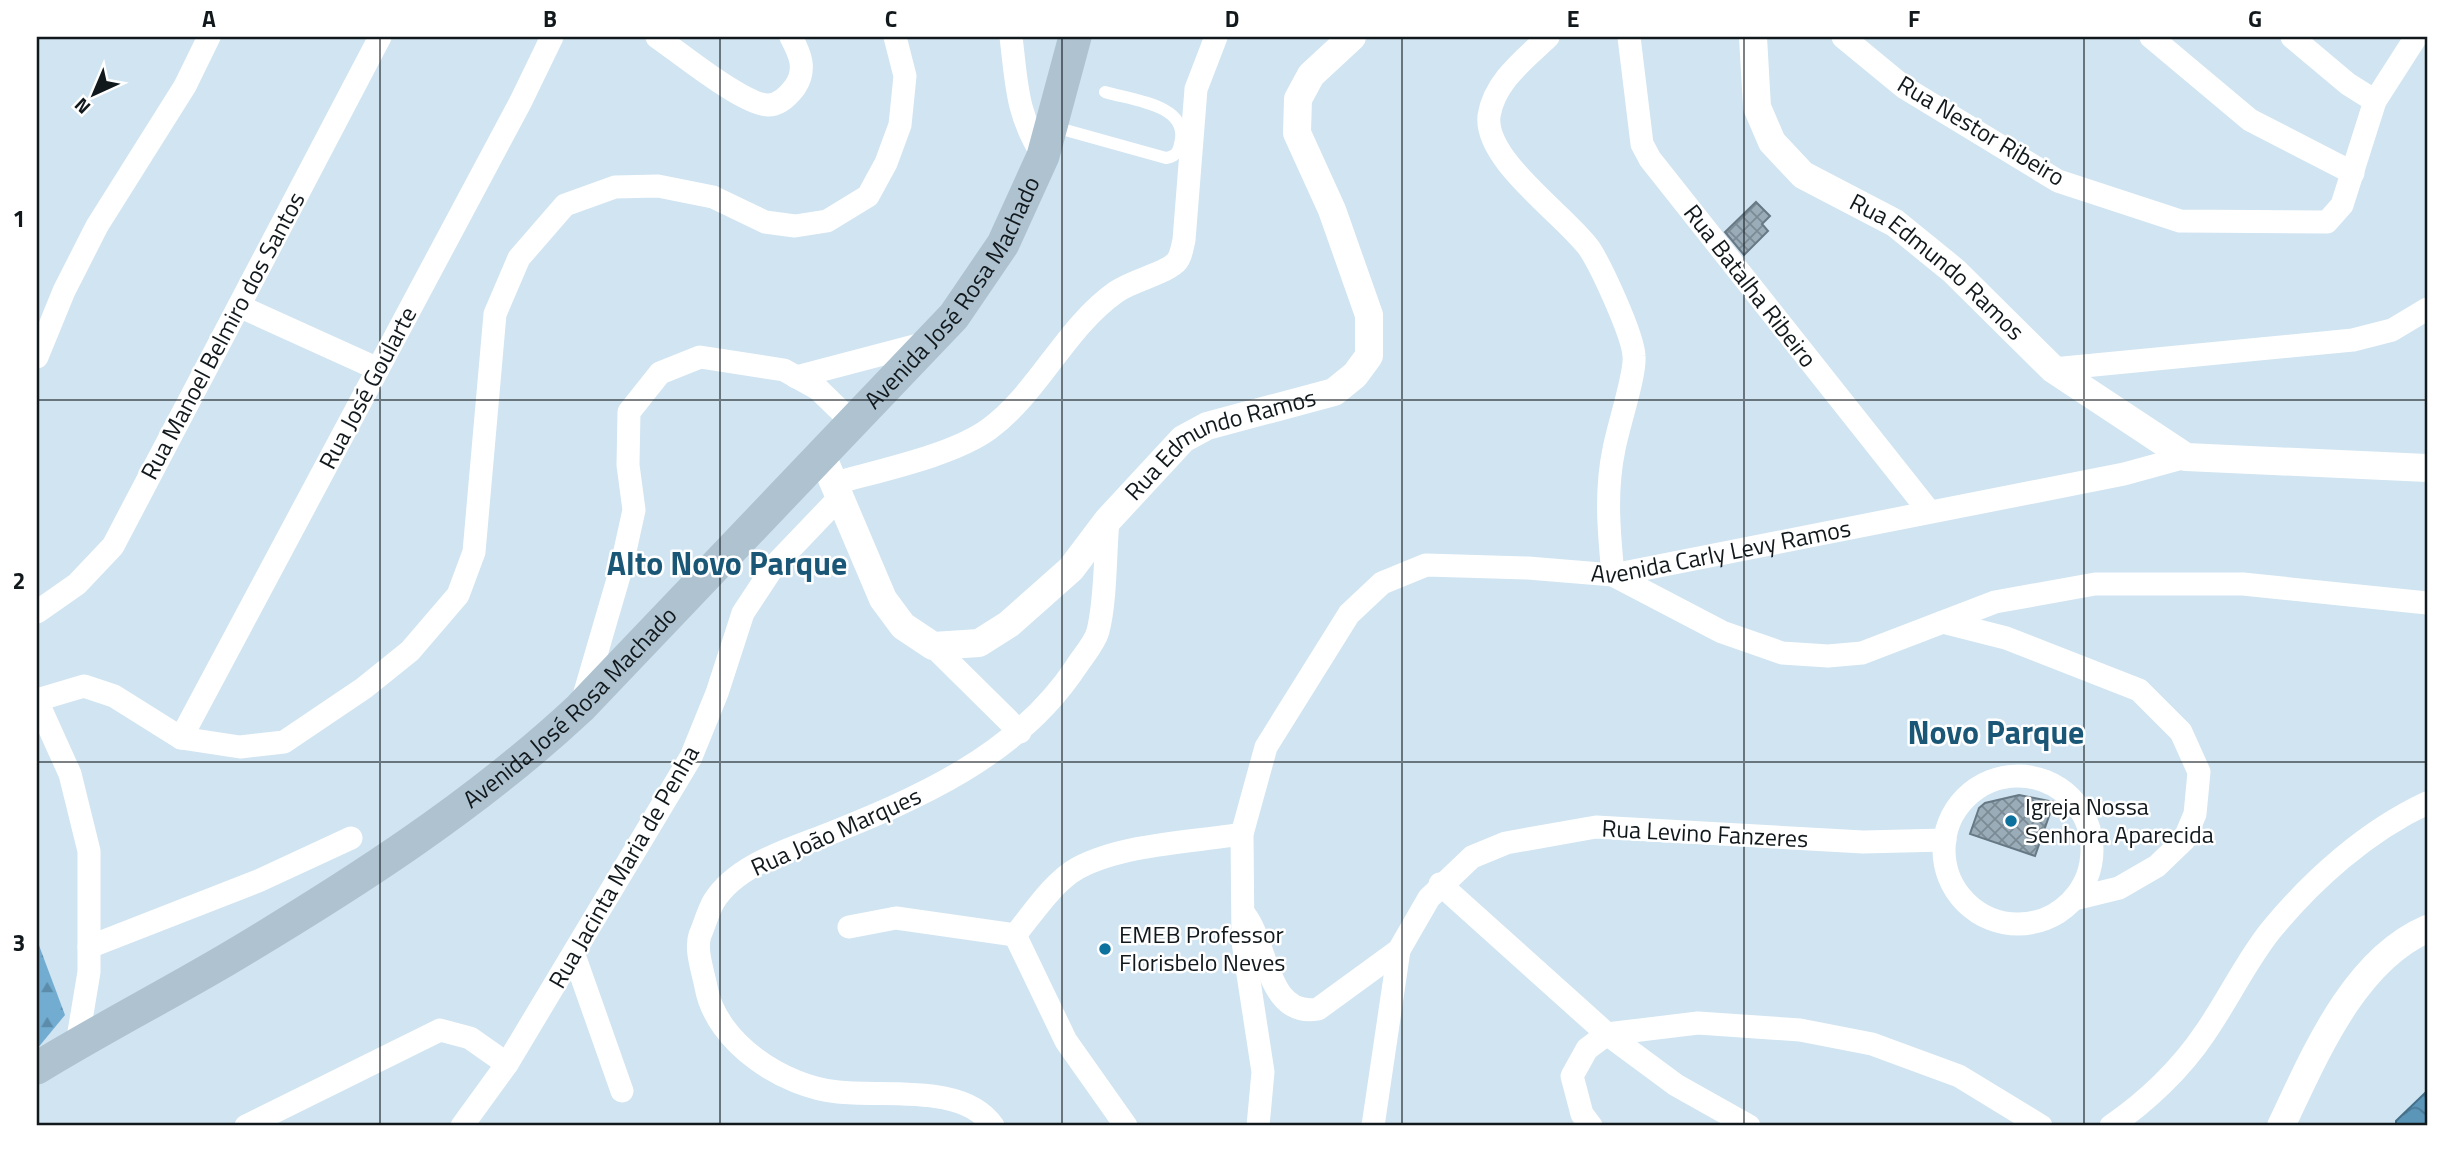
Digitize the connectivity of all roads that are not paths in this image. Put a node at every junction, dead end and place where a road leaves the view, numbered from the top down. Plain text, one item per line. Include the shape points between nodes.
1 (209, 37) edge
2 (380, 37) edge
3 (552, 37) edge
4 (657, 37) edge
5 (791, 37) edge
6 (895, 37) edge
7 (1012, 37) edge
8 (1075, 37) edge
9 (1216, 37) edge
10 (1352, 37) edge
11 (1548, 37) edge
12 (1629, 37) edge
13 (1753, 37) edge
14 (1843, 37) edge
15 (2151, 37) edge
16 (2292, 37) edge
17 (2416, 37) edge
18 (1105, 92) dead end
19 (2375, 101) junction
20 (1047, 141) junction
21 (2353, 173) junction
22 (239, 306) junction
23 (2427, 310) edge
24 (932, 341) junction
25 (37, 357) edge
26 (378, 369) junction
27 (2053, 369) junction
28 (796, 377) junction
29 (853, 423) junction
30 (2186, 457) junction
31 (2427, 468) edge
32 (831, 478) junction
33 (1928, 510) junction
34 (1108, 520) junction
35 (1613, 575) junction
36 (2427, 603) edge
37 (37, 612) edge
38 (1944, 622) junction
39 (933, 646) junction
40 (37, 700) edge
41 (580, 708) junction
42 (1020, 732) junction
43 (181, 738) junction
44 (2427, 803) edge
45 (1242, 834) junction
46 (351, 838) dead end
47 (1945, 840) junction
48 (1440, 884) junction
49 (2074, 899) junction
50 (1243, 912) junction
51 (849, 927) dead end
52 (2427, 929) edge
53 (1015, 935) junction
54 (89, 947) junction
55 (1399, 950) junction
56 (573, 955) junction
57 (1607, 1034) junction
58 (77, 1044) junction
59 (507, 1065) junction
60 (37, 1068) edge
61 (622, 1091) dead end
62 (246, 1126) edge
63 (462, 1126) edge
64 (993, 1126) edge
65 (1126, 1126) edge
66 (1258, 1126) edge
67 (1373, 1126) edge
68 (1591, 1126) edge
69 (1749, 1126) edge
70 (2041, 1126) edge
71 (2111, 1126) edge
72 (2281, 1126) edge

1 - 25 street via 185,86 97,226
2 - 22 street, Rua Manoel Belmiro dos Santos
3 - 26 street, Rua José Goularte
4 - 5 street via 750,102 770,105 788,97 800,79 802,59
6 - 43 street via 905,76 900,125 886,163 868,196 827,221 795,226 765,222 713,197 658,186 615,187 565,205 519,258 495,314 474,552 458,595 410,651 284,742 240,747
7 - 20 street via 1018,103 1026,128
8 - 20 main road, Avenida José Rosa Machado
9 - 32 street via 1196,89 1184,240 1174,264 1139,278 1089,314 1014,406 988,430 927,458
10 - 34 street, Rua Edmundo Ramos via 1311,75 1298,99 1297,133 1332,210 1369,315 1369,356 1334,392 1207,426 1184,439
11 - 35 street via 1509,75 1489,118 1496,149 1590,249 1635,356 1613,450 1606,506
12 - 33 street, Rua Batalha Ribeiro via 1642,144 1650,159
13 - 27 street, Rua Edmundo Ramos via 1757,107 1772,142 1803,175 1895,223 1954,271
14 - 21 street, Rua Nestor Ribeiro via 1905,88 2058,181 2180,221 2326,222 2342,205
15 - 21 street via 2250,120
16 - 19 street
17 - 19 street, Rua Nestor Ribeiro
18 - 20 lane via 1167,110 1182,128 1179,151 1166,158
19 - 21 street, Rua Nestor Ribeiro
20 - 24 main road, Avenida José Rosa Machado via 1003,244
22 - 26 street
22 - 37 street, Rua Manoel Belmiro dos Santos via 113,546 77,584
23 - 27 street via 2392,330 2353,340
24 - 28 street
24 - 29 main road, Avenida José Rosa Machado
26 - 43 street, Rua José Goularte
27 - 30 street, Rua Edmundo Ramos
28 - 29 street via 818,389
28 - 41 street via 757,364 700,357 660,373 629,412 628,465 634,510
29 - 32 main road, Avenida José Rosa Machado
30 - 31 street, Avenida Carly Levy Ramos
30 - 33 street, Avenida Carly Levy Ramos via 2124,474
32 - 39 street via 883,599 903,626
32 - 41 main road, Avenida José Rosa Machado via 737,546
32 - 56 street, Rua Jacinta Maria de Penha via 743,613 691,757
33 - 35 street, Avenida Carly Levy Ramos
34 - 39 street, Rua Edmundo Ramos via 1071,569 1009,624 979,643
34 - 42 street, Rua João Marques via 1098,633 1065,683
35 - 38 street via 1721,632 1782,653 1861,653
35 - 45 street, Avenida Carly Levy Ramos via 1426,565 1382,583 1349,614 1266,747
36 - 38 street via 2243,584 2095,584 1994,602
38 - 49 street via 2006,638 2138,690 2186,742 2199,772 2194,814 2184,840 2157,866 2119,888
39 - 42 street
40 - 43 street via 84,686 114,696
40 - 54 street via 71,774 89,851
41 - 58 main road, Avenida José Rosa Machado via 551,736 395,855 225,961
42 - 64 street, Rua João Marques via 950,780 890,810 747,868 714,900 698,943 708,998 726,1032 755,1060 791,1078 836,1092 955,1100
44 - 71 street via 2358,845 2313,886 2270,931 2203,1036 2142,1105
45 - 50 street, Avenida Carly Levy Ramos
45 - 53 street via 1120,853 1078,868 1056,886
46 - 54 street via 258,881
47 - 48 street, Rua Levino Fanzeres via 1863,842 1596,827 1506,842 1472,857
47 - 49 street via 1945,864 1954,887 1970,906 1991,919 2015,925 2039,922
47 - 49 street via 1952,817 1966,797 1987,783 2010,776 2034,778 2057,787 2082,813 2093,848 2090,872
48 - 55 street, Rua Levino Fanzeres
48 - 57 street
50 - 55 street via 1255,927 1277,991 1304,1011 1318,1009
50 - 66 street, Avenida Carly Levy Ramos via 1243,942 1263,1072
51 - 53 street via 897,918
52 - 72 street via 2382,959 2341,1007
53 - 65 street via 1066,1041
54 - 58 street
55 - 67 street, Rua Levino Fanzeres
56 - 59 street, Rua Jacinta Maria de Penha
56 - 61 street
57 - 68 street via 1587,1049 1572,1076 1582,1114
57 - 69 street via 1676,1085
57 - 70 street via 1698,1023 1800,1030 1872,1044 1959,1076
58 - 60 main road, Avenida José Rosa Machado
59 - 62 street via 470,1038 440,1030
59 - 63 street, Rua Jacinta Maria de Penha

